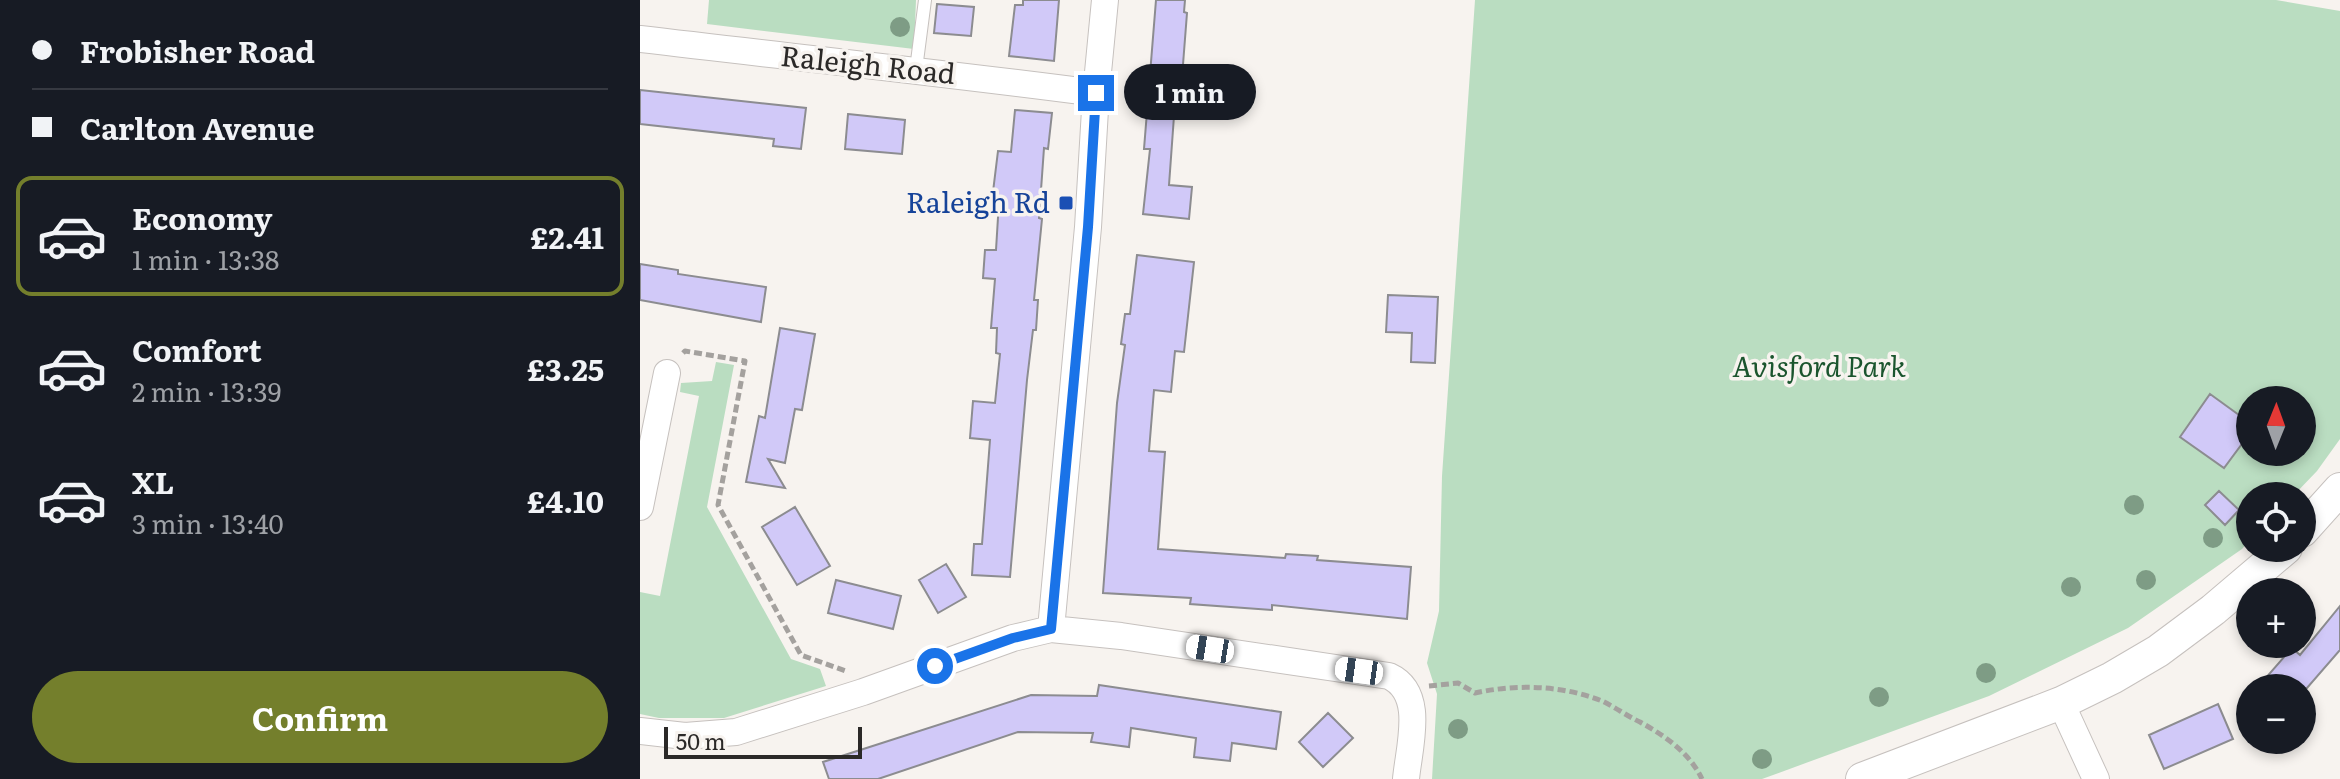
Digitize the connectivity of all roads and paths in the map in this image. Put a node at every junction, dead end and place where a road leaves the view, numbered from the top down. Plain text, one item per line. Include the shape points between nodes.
1 (925, 0) edge
2 (1105, 0) edge
3 (640, 39) edge
4 (916, 69) junction
5 (1096, 93) junction
6 (667, 373) joint
7 (2340, 489) edge
8 (640, 507) edge
9 (2316, 516) edge
10 (2270, 562) edge
11 (1051, 629) junction
12 (1405, 689) junction
13 (863, 692) junction
14 (2061, 703) junction
15 (640, 731) edge
16 (1406, 779) edge
17 (1702, 779) edge
18 (1862, 779) edge
19 (2096, 779) edge

1 - 4 lane
2 - 5 street
3 - 4 street, Raleigh Road
4 - 5 street, Raleigh Road
5 - 11 street
6 - 8 street
6 - 13 path via 685,351 745,361 718,505 801,655 856,674
7 - 9 street
10 - 14 street via 2158,651
11 - 12 street via 1389,676
11 - 13 street
12 - 16 street via 1412,707
12 - 17 path via 1458,683 1475,693 1534,687 1602,701 1660,733 1696,766
13 - 15 street via 736,732 685,736
14 - 18 street
14 - 19 street

